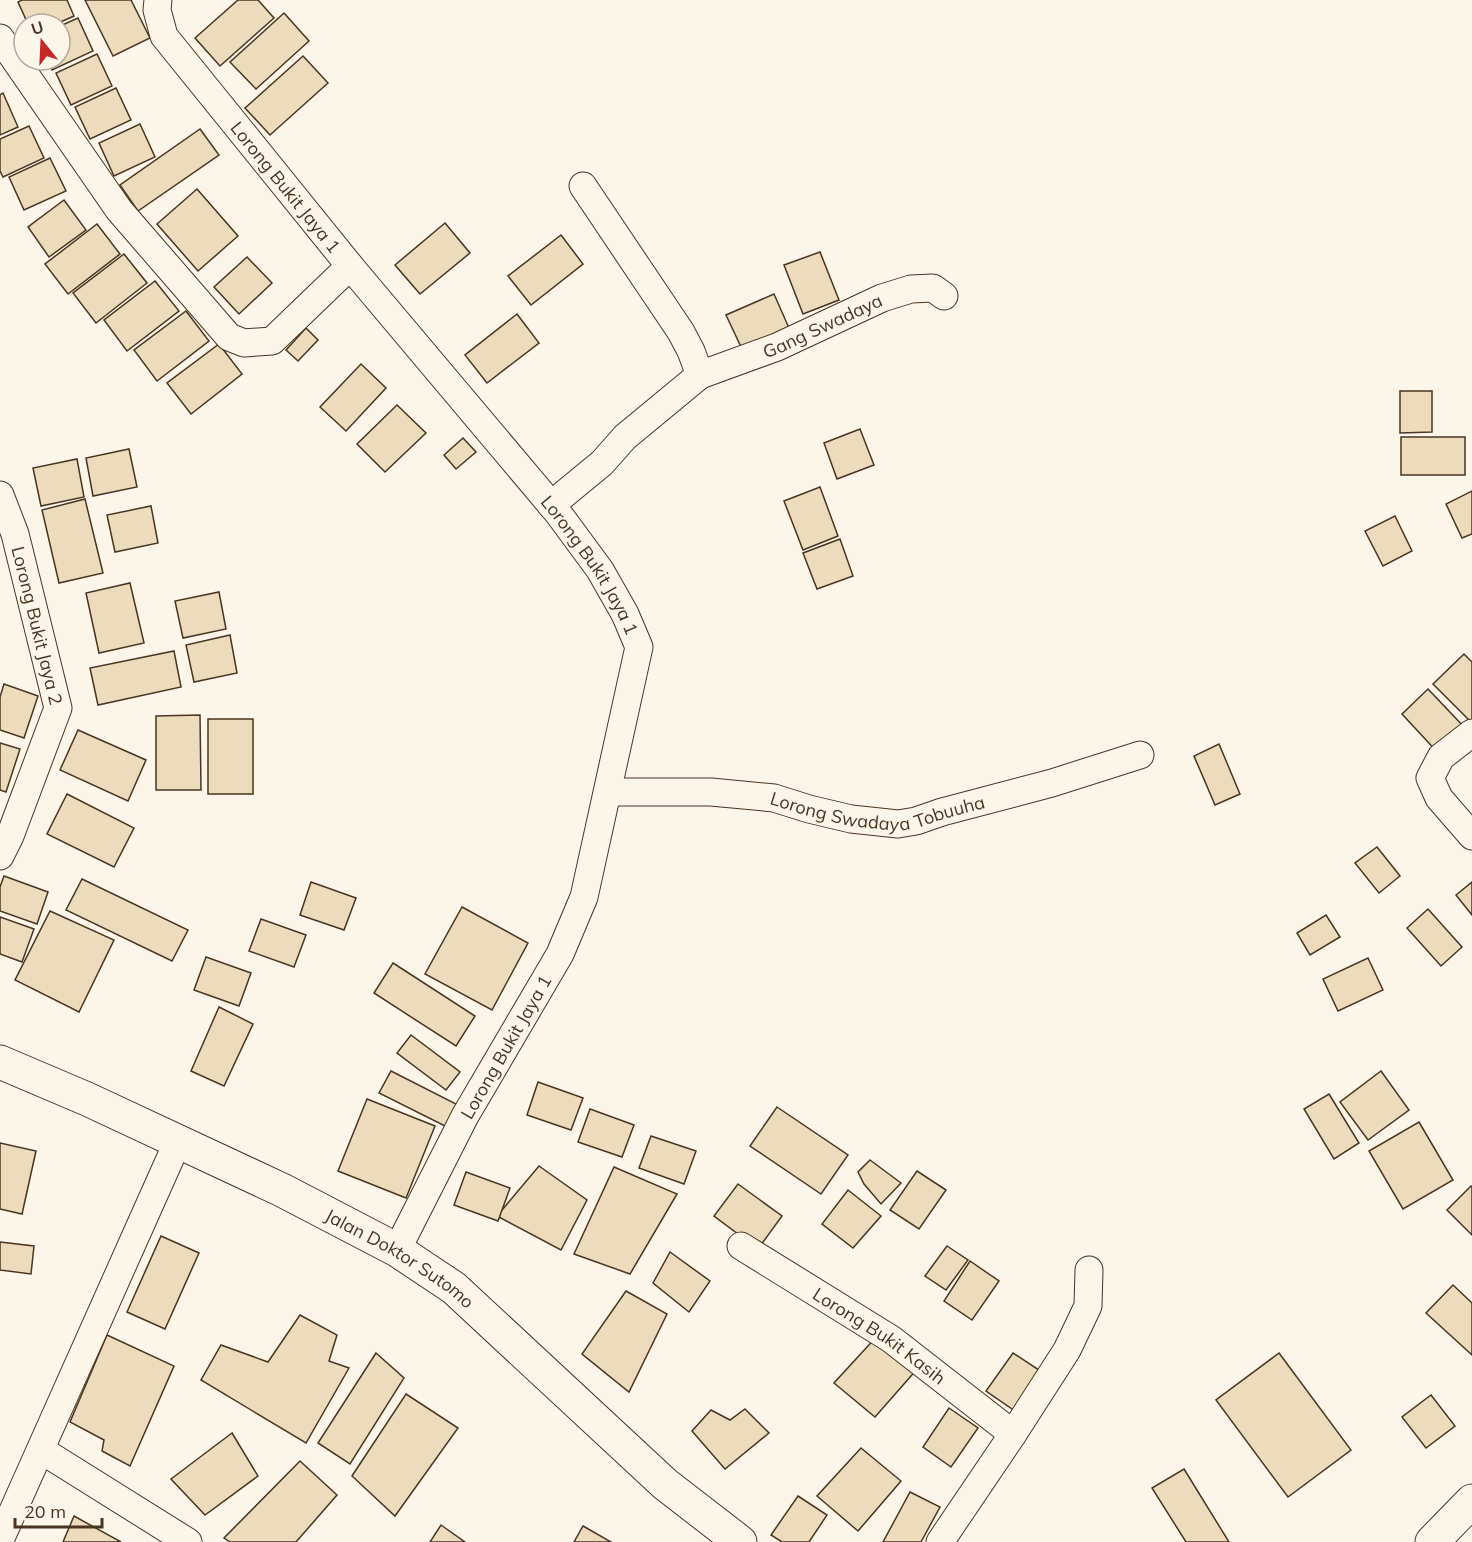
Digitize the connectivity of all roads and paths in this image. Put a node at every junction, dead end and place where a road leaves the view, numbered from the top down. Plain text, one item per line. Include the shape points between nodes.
1 (158, 0) edge
2 (0, 38) edge
3 (583, 186) dead end
4 (350, 266) junction
5 (944, 296) dead end
6 (700, 375) junction
7 (0, 495) edge
8 (551, 505) junction
9 (1472, 733) edge
10 (1140, 755) dead end
11 (608, 792) junction
12 (8, 814) edge
13 (1472, 836) edge
14 (0, 856) edge
15 (0, 1062) edge
16 (178, 1141) junction
17 (741, 1246) dead end
18 (397, 1250) junction
19 (1089, 1270) dead end
20 (1012, 1434) junction
21 (41, 1450) junction
22 (1472, 1501) edge
23 (0, 1540) edge
24 (188, 1542) edge
25 (740, 1542) edge
26 (940, 1542) edge
27 (1432, 1542) edge

1 - 4 street, Lorong Bukit Jaya 1 via 165,36
2 - 4 street via 119,210 229,337 244,343 272,341
3 - 6 street via 681,332
4 - 8 street, Lorong Bukit Jaya 1
5 - 6 street, Gang Swadaya via 933,288 892,295 777,347
6 - 8 street, Gang Swadaya
7 - 12 street, Lorong Bukit Jaya 2 via 15,534 58,708
8 - 11 street, Lorong Bukit Jaya 1 via 600,570 639,647
9 - 13 street via 1441,757 1430,778 1439,798
10 - 11 street, Lorong Swadaya Tobuuha via 898,824 851,819 764,797 711,792
11 - 18 street, Lorong Bukit Jaya 1 via 584,897 560,954 465,1116
12 - 14 street, Lorong Bukit Jaya 2 via 10,836
15 - 16 main road, Jalan Doktor Sutomo
16 - 18 main road, Jalan Doktor Sutomo
16 - 21 street
17 - 20 street, Lorong Bukit Kasih via 891,1339
18 - 25 main road, Jalan Doktor Sutomo via 454,1288 665,1484
19 - 20 street via 1088,1306 1067,1350
20 - 26 street
21 - 23 street
21 - 24 street
22 - 27 main road

